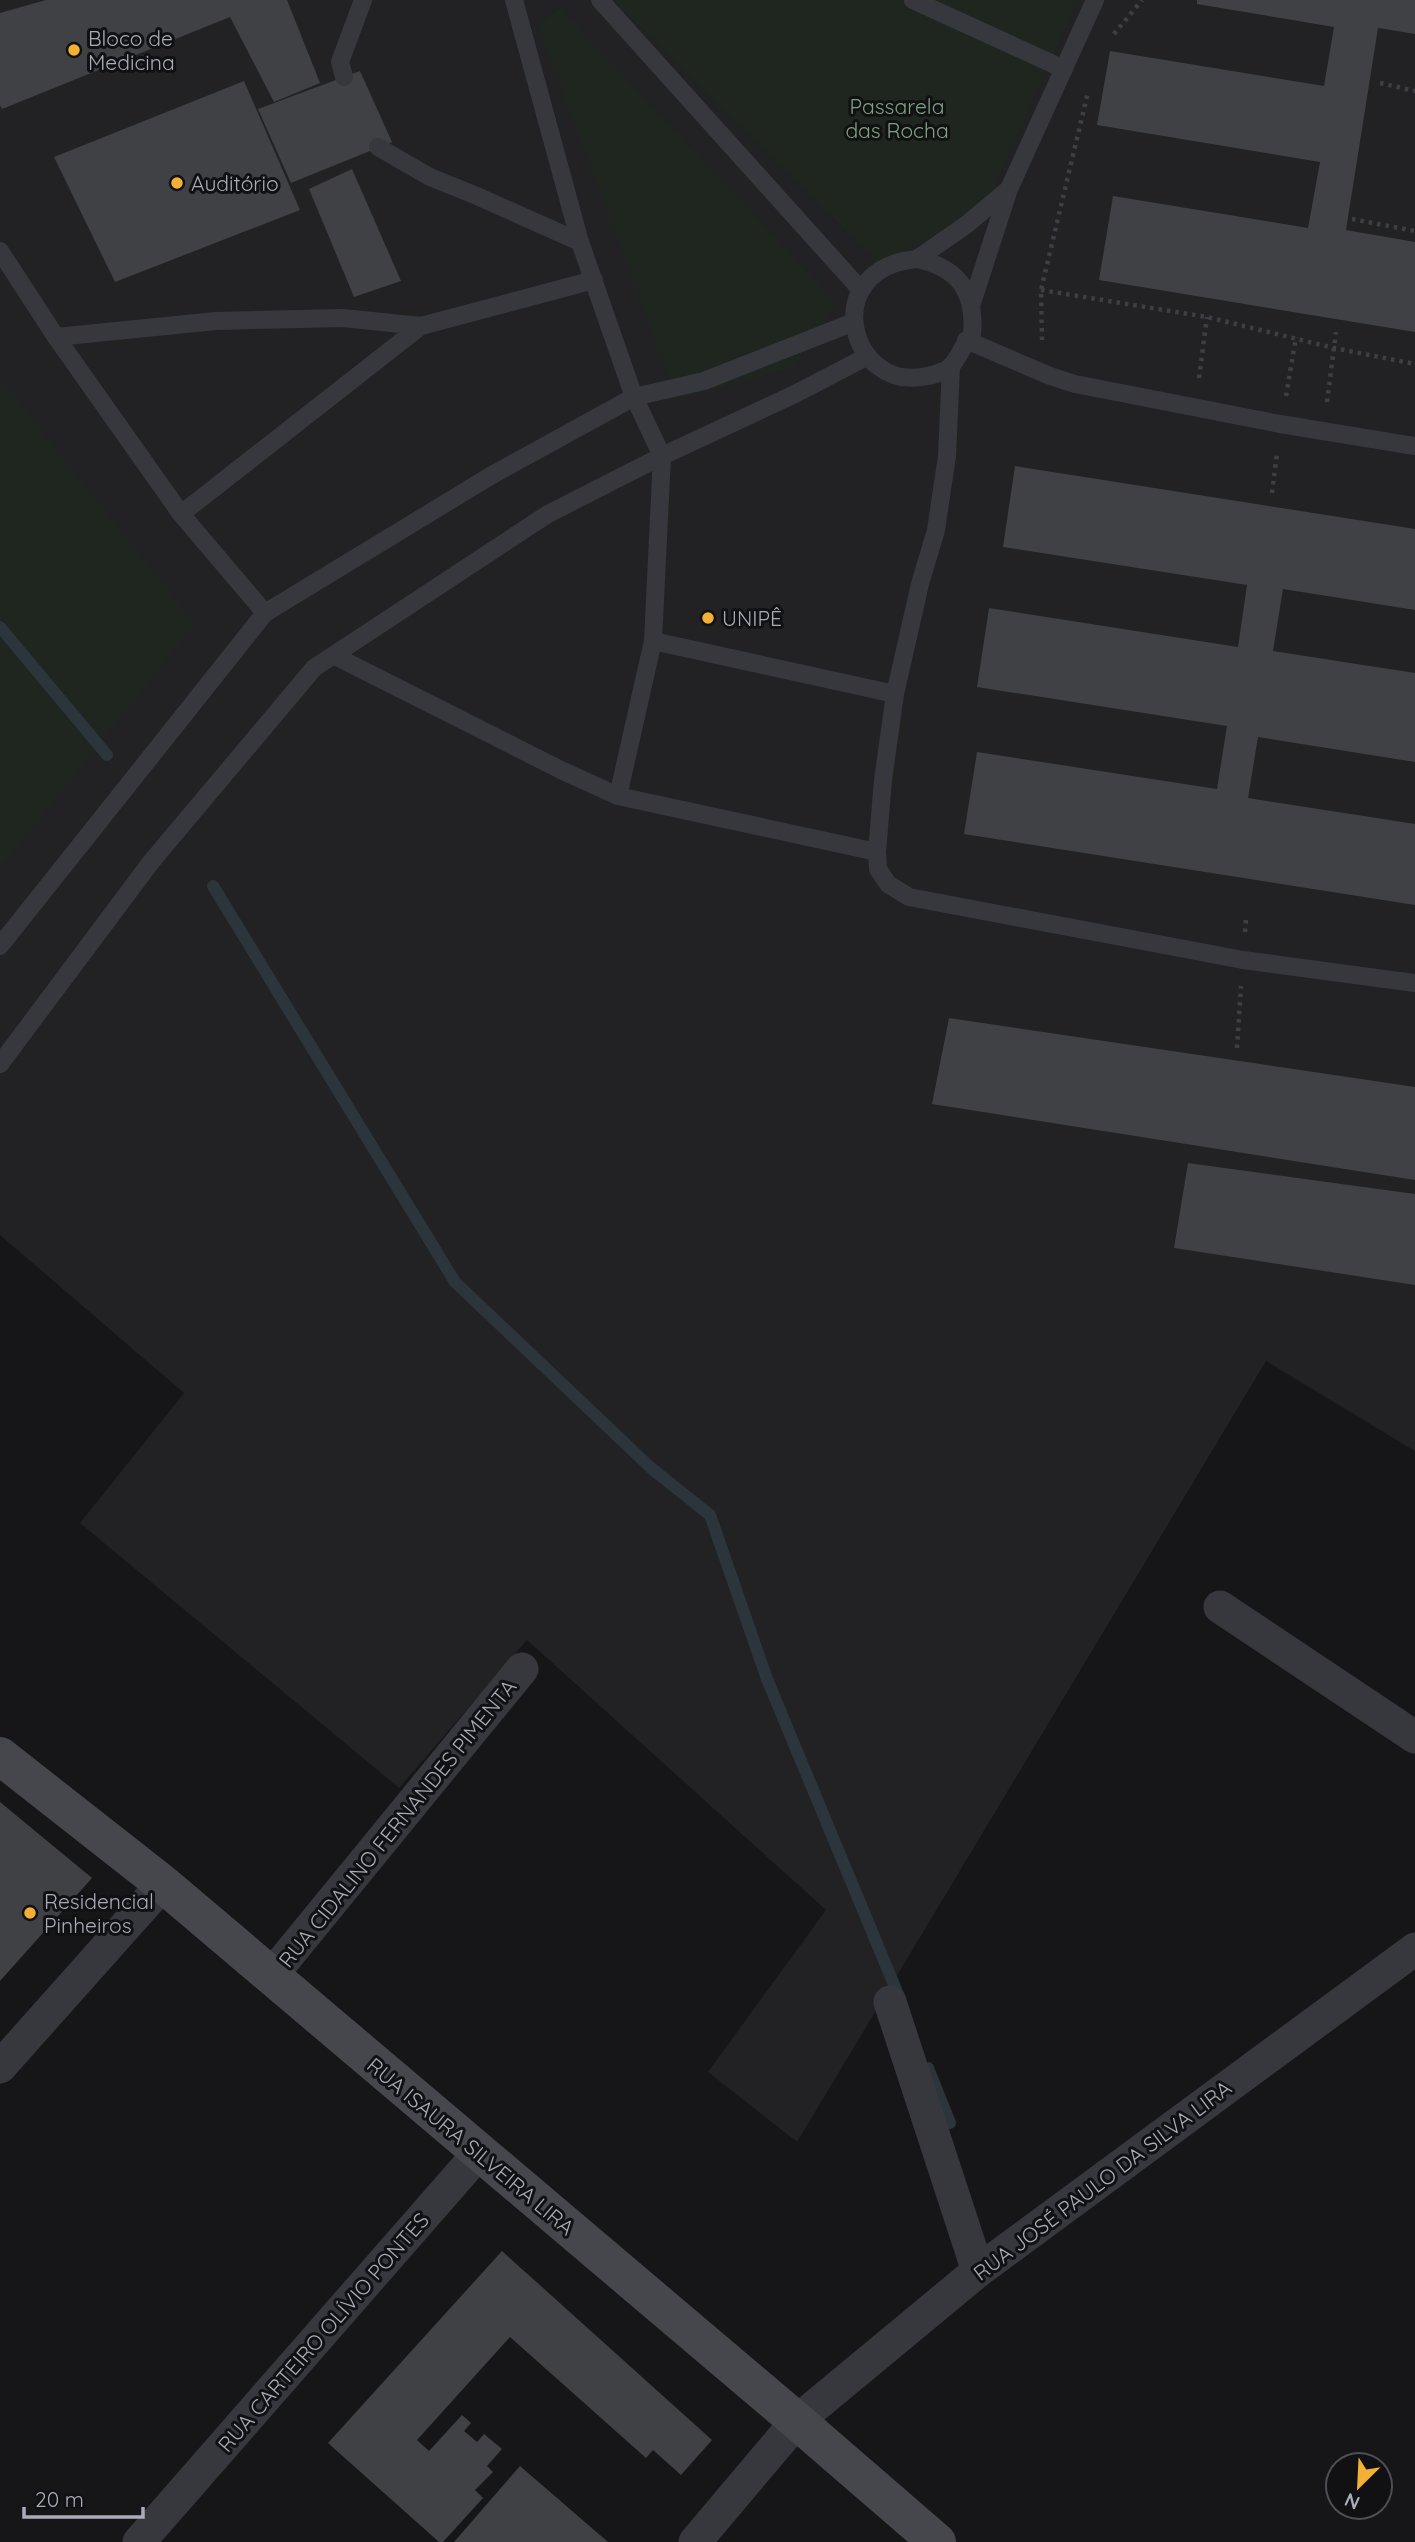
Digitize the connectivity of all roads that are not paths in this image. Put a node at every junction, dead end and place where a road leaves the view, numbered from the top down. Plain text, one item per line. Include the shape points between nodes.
1 (363, 0) edge
2 (514, 0) edge
3 (600, 0) edge
4 (913, 0) edge
5 (1094, 0) edge
6 (1064, 69) junction
7 (344, 77) dead end
8 (378, 147) dead end
9 (1009, 189) junction
10 (580, 242) junction
11 (0, 251) edge
12 (917, 259) junction
13 (594, 280) junction
14 (861, 290) junction
15 (972, 303) junction
16 (854, 322) junction
17 (421, 326) junction
18 (56, 337) junction
19 (966, 340) junction
20 (867, 356) junction
21 (951, 366) junction
22 (634, 397) junction
23 (1415, 446) edge
24 (662, 456) junction
25 (181, 514) junction
26 (265, 613) junction
27 (653, 641) junction
28 (335, 656) junction
29 (895, 694) junction
30 (618, 796) junction
31 (877, 852) junction
32 (0, 946) edge
33 (1415, 983) edge
34 (0, 1064) edge
35 (1220, 1607) dead end
36 (522, 1670) dead end
37 (1415, 1737) edge
38 (0, 1756) edge
39 (163, 1884) junction
40 (1415, 1949) edge
41 (271, 1976) junction
42 (890, 2002) dead end
43 (0, 2067) edge
44 (479, 2153) junction
45 (978, 2271) junction
46 (797, 2421) junction
47 (139, 2542) edge
48 (695, 2542) edge
49 (937, 2542) edge

1 - 7 lane via 340,62
2 - 10 lane
3 - 14 lane
4 - 6 lane
5 - 6 lane
6 - 9 lane
8 - 10 lane via 430,177
9 - 12 lane
9 - 15 lane
10 - 13 lane
11 - 18 lane
12 - 14 lane via 891,263
12 - 15 lane via 951,273
13 - 17 lane
13 - 22 lane
14 - 16 lane
15 - 19 lane via 972,335
16 - 20 lane via 857,340
16 - 22 lane via 704,381
17 - 18 lane via 343,318 216,321
17 - 25 lane
18 - 25 lane
19 - 21 lane
19 - 23 lane via 1076,384
20 - 21 lane via 881,369 907,378 935,375
20 - 24 lane
21 - 29 lane via 947,456 936,530
22 - 24 lane
22 - 26 lane via 492,475
24 - 27 lane
24 - 28 lane via 548,514
25 - 26 lane
26 - 32 lane
27 - 29 lane
27 - 30 lane
28 - 30 lane
28 - 34 lane via 314,668 150,862
29 - 31 lane
30 - 31 lane
31 - 33 lane via 878,869 888,884 909,898 1242,960
35 - 37 street
36 - 41 street, RUA CIDALINO FERNANDES PIMENTA
38 - 39 main road, RUA ISAURA SILVEIRA LIRA
39 - 41 main road, RUA ISAURA SILVEIRA LIRA
39 - 43 street
40 - 45 street, RUA JOSÉ PAULO DA SILVA LIRA
41 - 44 main road, RUA ISAURA SILVEIRA LIRA
42 - 45 street
44 - 46 main road, RUA ISAURA SILVEIRA LIRA
44 - 47 street, RUA CARTEIRO OLÍVIO PONTES
45 - 46 street, RUA JOSÉ PAULO DA SILVA LIRA
46 - 48 street, RUA JOSÉ PAULO DA SILVA LIRA
46 - 49 main road, RUA ISAURA SILVEIRA LIRA

